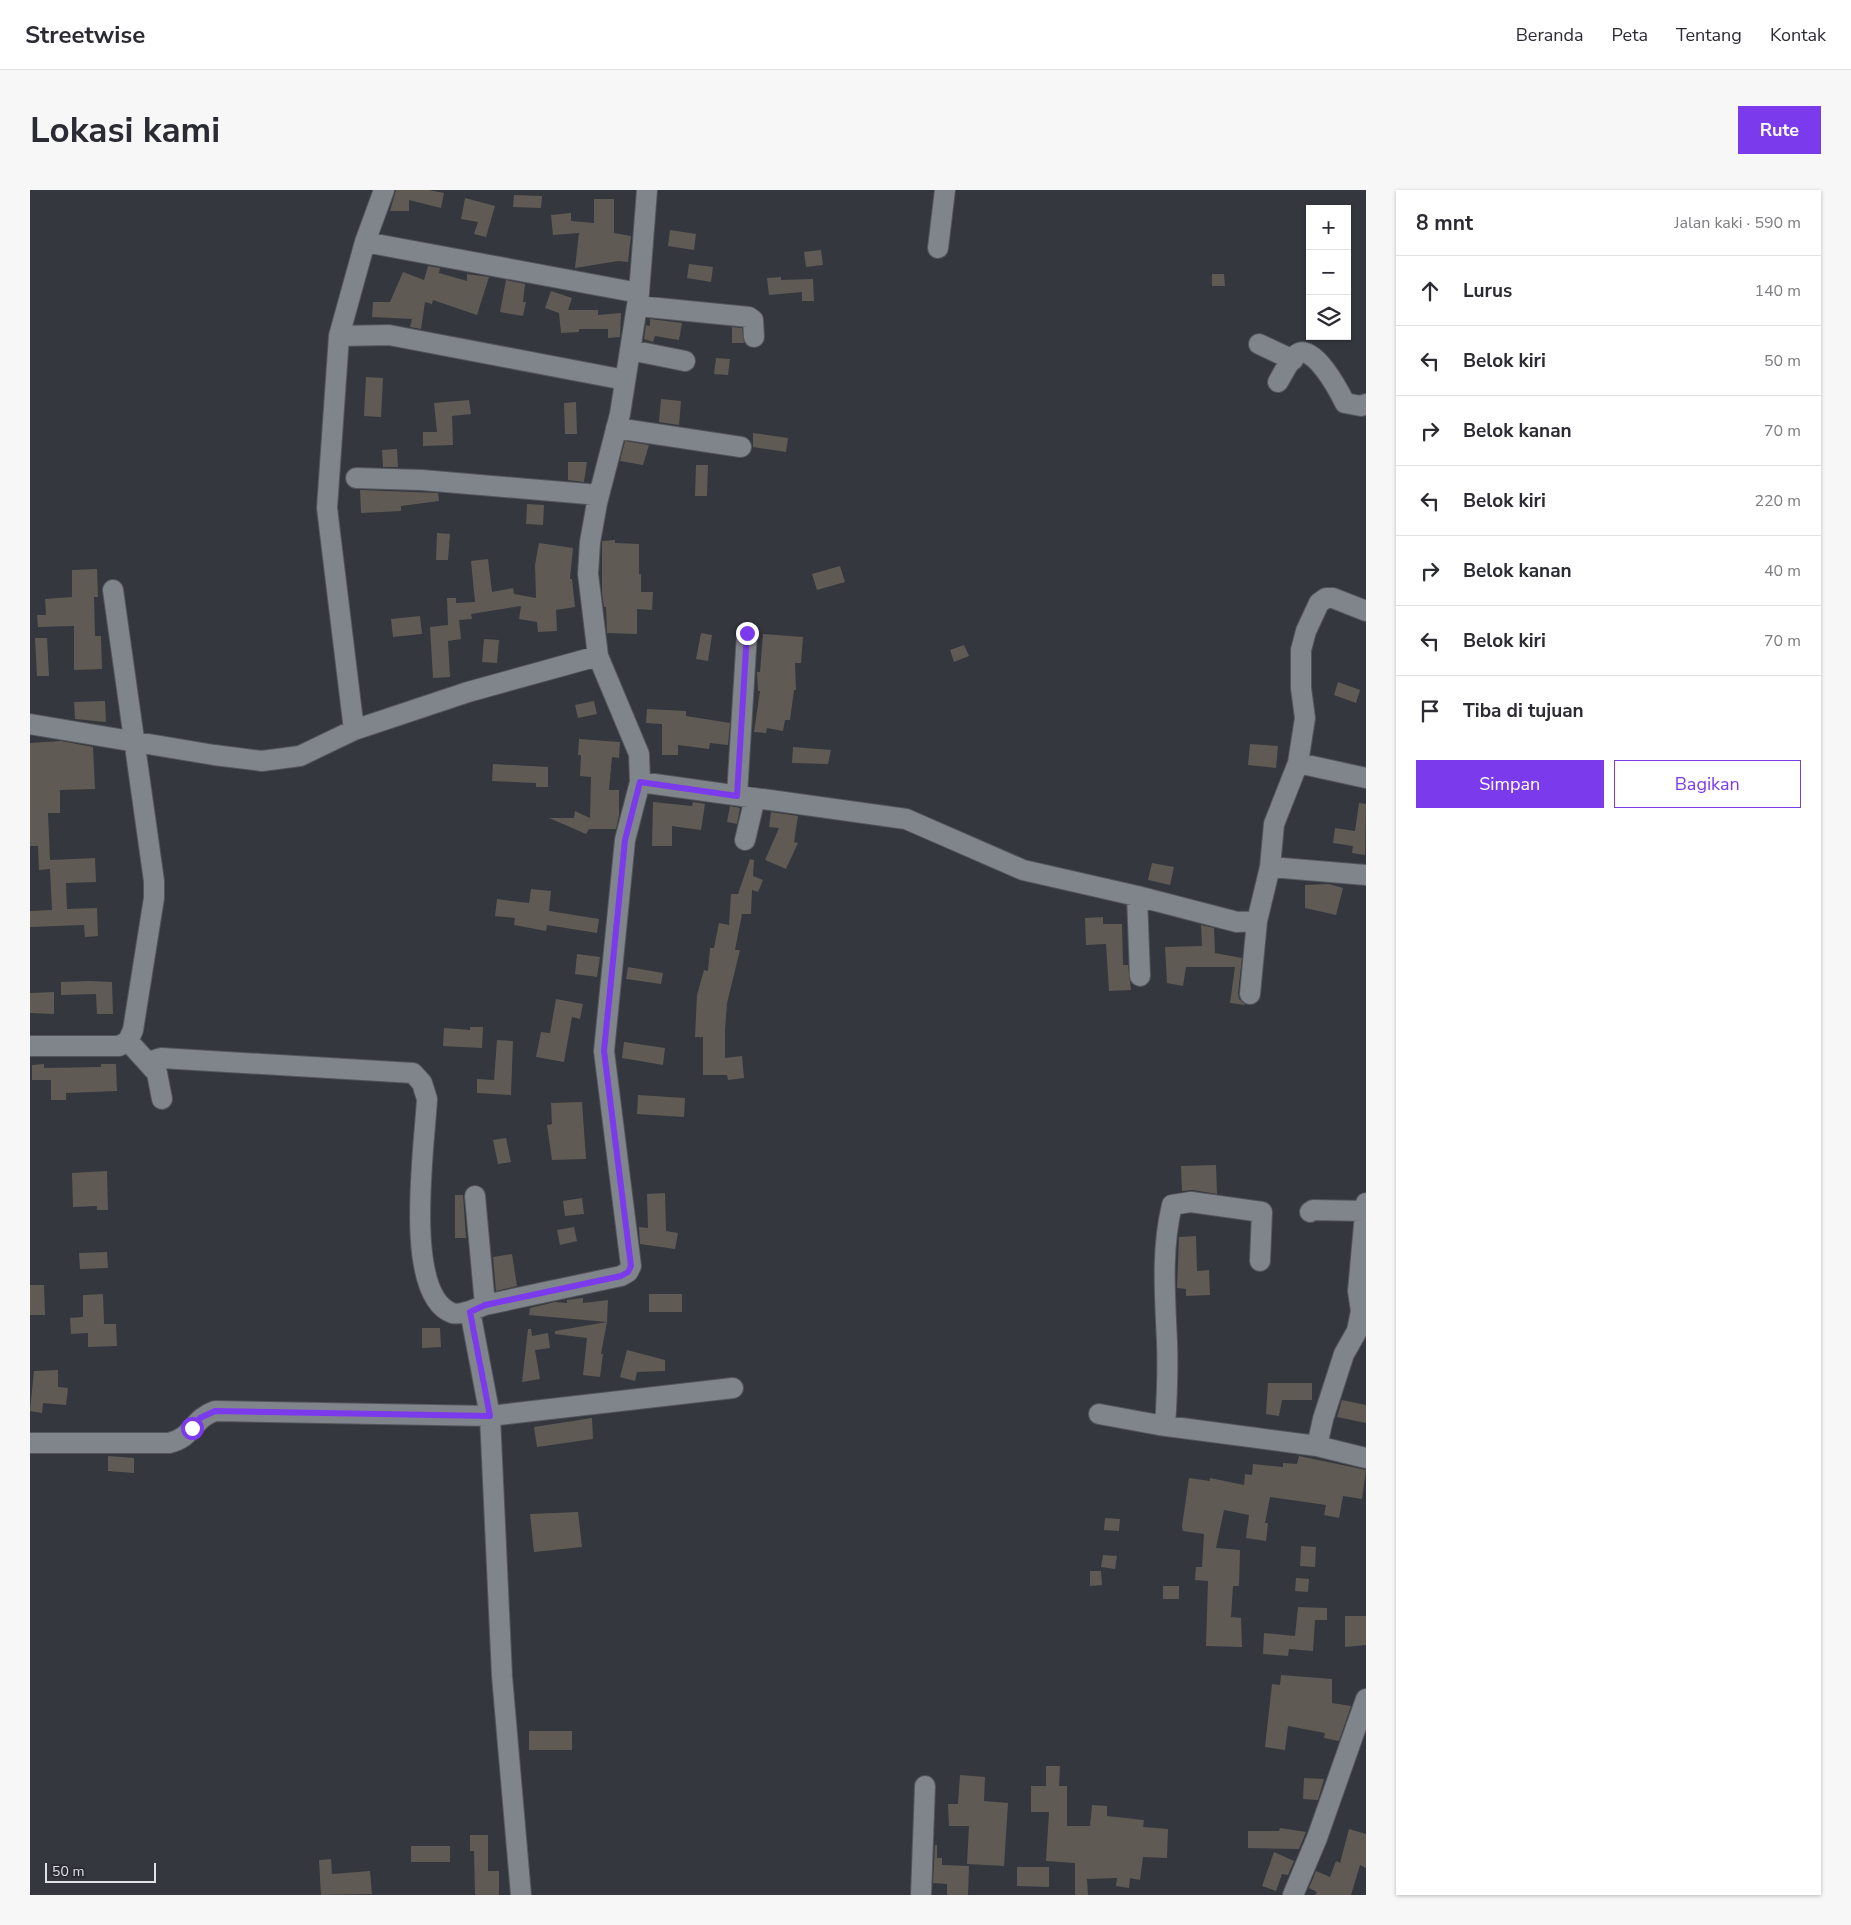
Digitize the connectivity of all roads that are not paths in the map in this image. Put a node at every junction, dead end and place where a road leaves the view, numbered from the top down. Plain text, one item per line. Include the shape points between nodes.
1 (384, 190) edge
2 (647, 190) edge
3 (944, 190) edge
4 (365, 242) junction
5 (938, 248) dead end
6 (638, 300) junction
7 (338, 336) junction
8 (754, 337) dead end
9 (1259, 344) dead end
10 (630, 350) junction
11 (1292, 360) junction
12 (685, 361) dead end
13 (625, 380) junction
14 (1278, 382) dead end
15 (1366, 404) edge
16 (616, 428) junction
17 (741, 447) dead end
18 (356, 478) dead end
19 (599, 495) junction
20 (113, 590) dead end
21 (1366, 611) edge
22 (747, 633) dead end
23 (598, 656) junction
24 (30, 724) edge
25 (354, 730) junction
26 (134, 740) junction
27 (1298, 763) junction
28 (1366, 778) edge
29 (640, 782) junction
30 (746, 797) junction
31 (746, 840) dead end
32 (1270, 867) junction
33 (1366, 876) edge
34 (1137, 896) junction
35 (1257, 921) junction
36 (1140, 976) dead end
37 (1250, 994) dead end
38 (128, 1041) junction
39 (30, 1046) edge
40 (148, 1062) junction
41 (162, 1099) dead end
42 (475, 1196) dead end
43 (1366, 1207) edge
44 (1310, 1212) dead end
45 (1260, 1261) dead end
46 (478, 1308) junction
47 (733, 1388) dead end
48 (1098, 1414) dead end
49 (490, 1416) junction
50 (1165, 1426) junction
51 (30, 1443) edge
52 (1317, 1446) junction
53 (1366, 1458) edge
54 (1366, 1699) edge
55 (925, 1786) dead end
56 (521, 1895) edge
57 (921, 1895) edge
58 (1294, 1895) edge

1 - 4 street
2 - 6 street
3 - 5 street
4 - 6 street
4 - 7 street
6 - 8 street via 749,317 753,320
6 - 10 street
7 - 13 street via 389,335
7 - 25 street via 327,508
9 - 11 street
10 - 12 street
10 - 13 street
11 - 14 street
11 - 15 street via 1302,352 1310,354 1336,382 1345,403
13 - 16 street
16 - 17 street
16 - 19 street
18 - 19 street via 432,480
19 - 23 street via 588,574
20 - 26 street
21 - 27 street via 1326,598 1319,603 1306,631 1301,650 1304,718
22 - 30 street
23 - 25 street via 468,692
23 - 29 street via 639,754
24 - 26 street
25 - 26 street via 300,756 262,761
26 - 38 street via 154,898 133,1030
27 - 28 street
27 - 32 street via 1274,824
29 - 30 street
29 - 46 street via 625,840 604,1051 631,1266 621,1276
30 - 31 street
30 - 34 street via 906,819 1023,870
32 - 33 street
32 - 35 street
34 - 35 street via 1237,922
34 - 36 street
35 - 37 street
38 - 39 street via 119,1046
38 - 40 street
40 - 41 street via 159,1077
40 - 46 street via 161,1058 413,1073 422,1083 427,1099 419,1228 424,1271 440,1307 454,1314
42 - 46 street
43 - 44 street
43 - 52 street via 1358,1291 1361,1311 1357,1331 1344,1354
45 - 50 street via 1262,1212 1191,1202 1172,1205 1163,1297 1168,1378
46 - 49 street
47 - 49 street
48 - 50 street
49 - 51 street via 215,1411 200,1418 182,1440 169,1443
49 - 56 street via 502,1676
50 - 52 street
52 - 53 street
54 - 58 street
55 - 57 street

